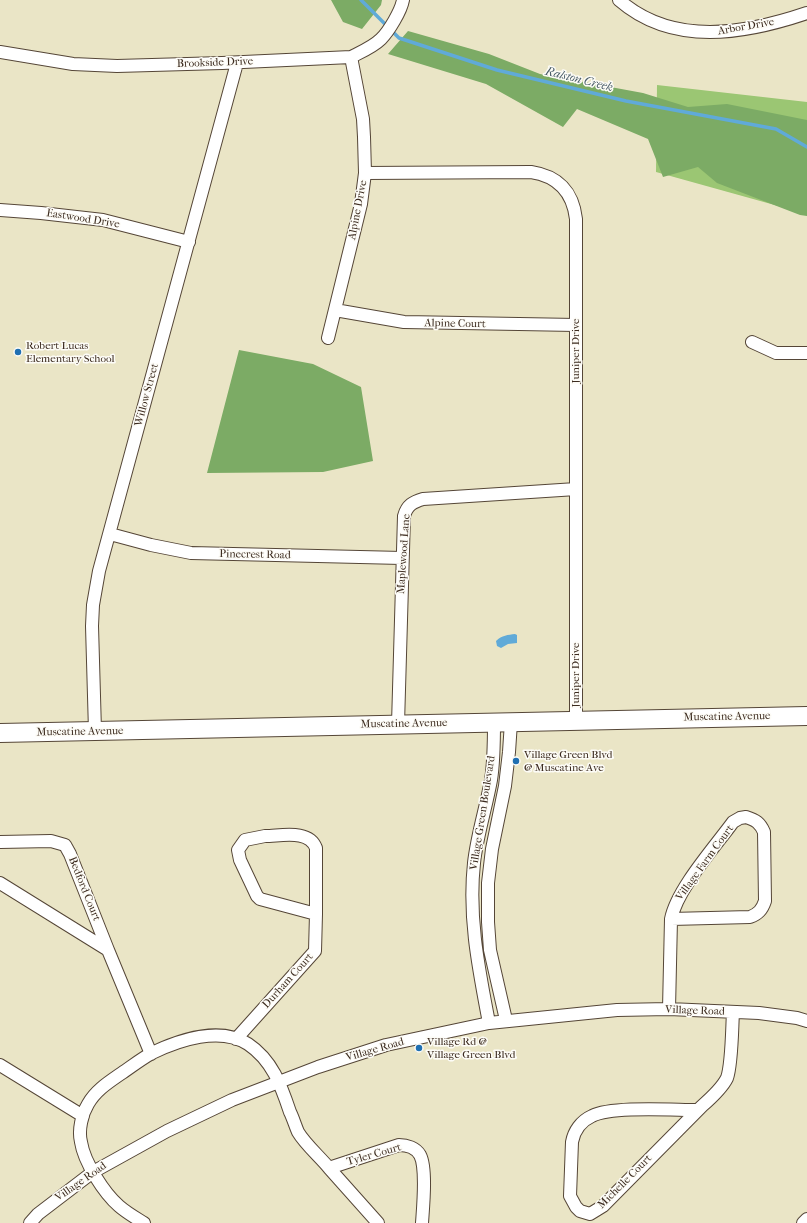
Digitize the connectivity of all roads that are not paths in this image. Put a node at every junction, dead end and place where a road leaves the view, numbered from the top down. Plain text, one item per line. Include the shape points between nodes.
1 (403, 0) edge
2 (619, 0) edge
3 (807, 14) edge
4 (0, 52) edge
5 (351, 57) junction
6 (236, 63) junction
7 (365, 173) junction
8 (0, 210) edge
9 (189, 242) junction
10 (336, 310) junction
11 (576, 325) junction
12 (328, 338) dead end
13 (752, 342) dead end
14 (807, 353) edge
15 (576, 489) junction
16 (110, 534) junction
17 (402, 558) junction
18 (807, 716) edge
19 (576, 721) junction
20 (502, 722) junction
21 (398, 724) junction
22 (96, 731) junction
23 (0, 733) edge
24 (0, 842) edge
25 (0, 883) edge
26 (316, 914) junction
27 (671, 919) junction
28 (108, 950) junction
29 (669, 1009) junction
30 (733, 1012) junction
31 (506, 1020) junction
32 (807, 1021) edge
33 (489, 1023) junction
34 (236, 1038) junction
35 (151, 1054) junction
36 (0, 1065) edge
37 (279, 1081) junction
38 (697, 1110) junction
39 (83, 1116) junction
40 (329, 1168) junction
41 (93, 1172) junction
42 (807, 1218) edge
43 (30, 1223) edge
44 (144, 1223) edge
45 (378, 1223) edge
46 (422, 1223) edge
47 (803, 1223) edge

1 - 5 street, Brookside Drive via 397,15 381,39
2 - 3 street, Arbor Drive via 654,22 692,32 731,31
4 - 6 street, Brookside Drive via 96,66
5 - 6 street, Brookside Drive
5 - 7 street, Alpine Drive via 363,119
6 - 9 street, Willow Street
7 - 10 street, Alpine Drive via 361,204
7 - 11 street, Juniper Drive via 531,172 548,176 558,182 570,196 575,212
8 - 9 street, Eastwood Drive via 103,220
9 - 16 street, Willow Street
10 - 11 street, Alpine Court via 404,322
10 - 12 street, Alpine Drive
11 - 15 street, Juniper Drive
13 - 14 street via 776,353
15 - 17 street, Maplewood Lane via 416,501 410,504 404,516
15 - 19 street, Juniper Drive
16 - 17 street, Pinecrest Road via 191,553
16 - 22 street, Willow Street via 99,571 92,626
17 - 21 street, Maplewood Lane
18 - 19 main road, Muscatine Avenue
19 - 20 main road, Muscatine Avenue
20 - 21 main road, Muscatine Avenue
20 - 31 street, Village Green Boulevard via 510,752 492,849 488,907 490,950
20 - 33 street, Village Green Boulevard via 478,837 472,897 476,958
21 - 22 main road, Muscatine Avenue
22 - 23 main road, Muscatine Avenue
24 - 28 street, Bedford Court via 51,841 64,845 70,854
25 - 28 street, Bedford Court
26 - 26 street, Durham Court via 316,848 312,841 305,836 265,836 251,838 242,843 238,854 260,899
26 - 34 street, Durham Court via 315,951
27 - 27 street, Village Farm Court via 750,917 757,914 765,901 764,832 757,821 746,817 734,822 679,898
27 - 29 street, Village Farm Court
28 - 35 street, Bedford Court
29 - 30 street, Village Road
29 - 31 street, Village Road via 617,1010
30 - 32 street, Village Road
30 - 38 street, Michelle Court via 727,1077 710,1099
31 - 33 street, Village Road
33 - 37 street, Village Road via 386,1045
34 - 35 street via 201,1037
34 - 37 street, Tyler Court via 259,1052
35 - 39 street via 104,1086 88,1104
36 - 39 street
37 - 40 street, Tyler Court via 297,1130
37 - 41 street, Village Road via 167,1130
38 - 38 street, Michelle Court via 614,1111 590,1116 573,1135 570,1196 576,1207 590,1214 603,1206
39 - 41 street via 80,1142
40 - 45 street, Tyler Court
40 - 46 street, Tyler Court via 399,1145 410,1146 418,1152 423,1162
41 - 43 street, Village Road
41 - 44 street via 109,1196
42 - 47 street

